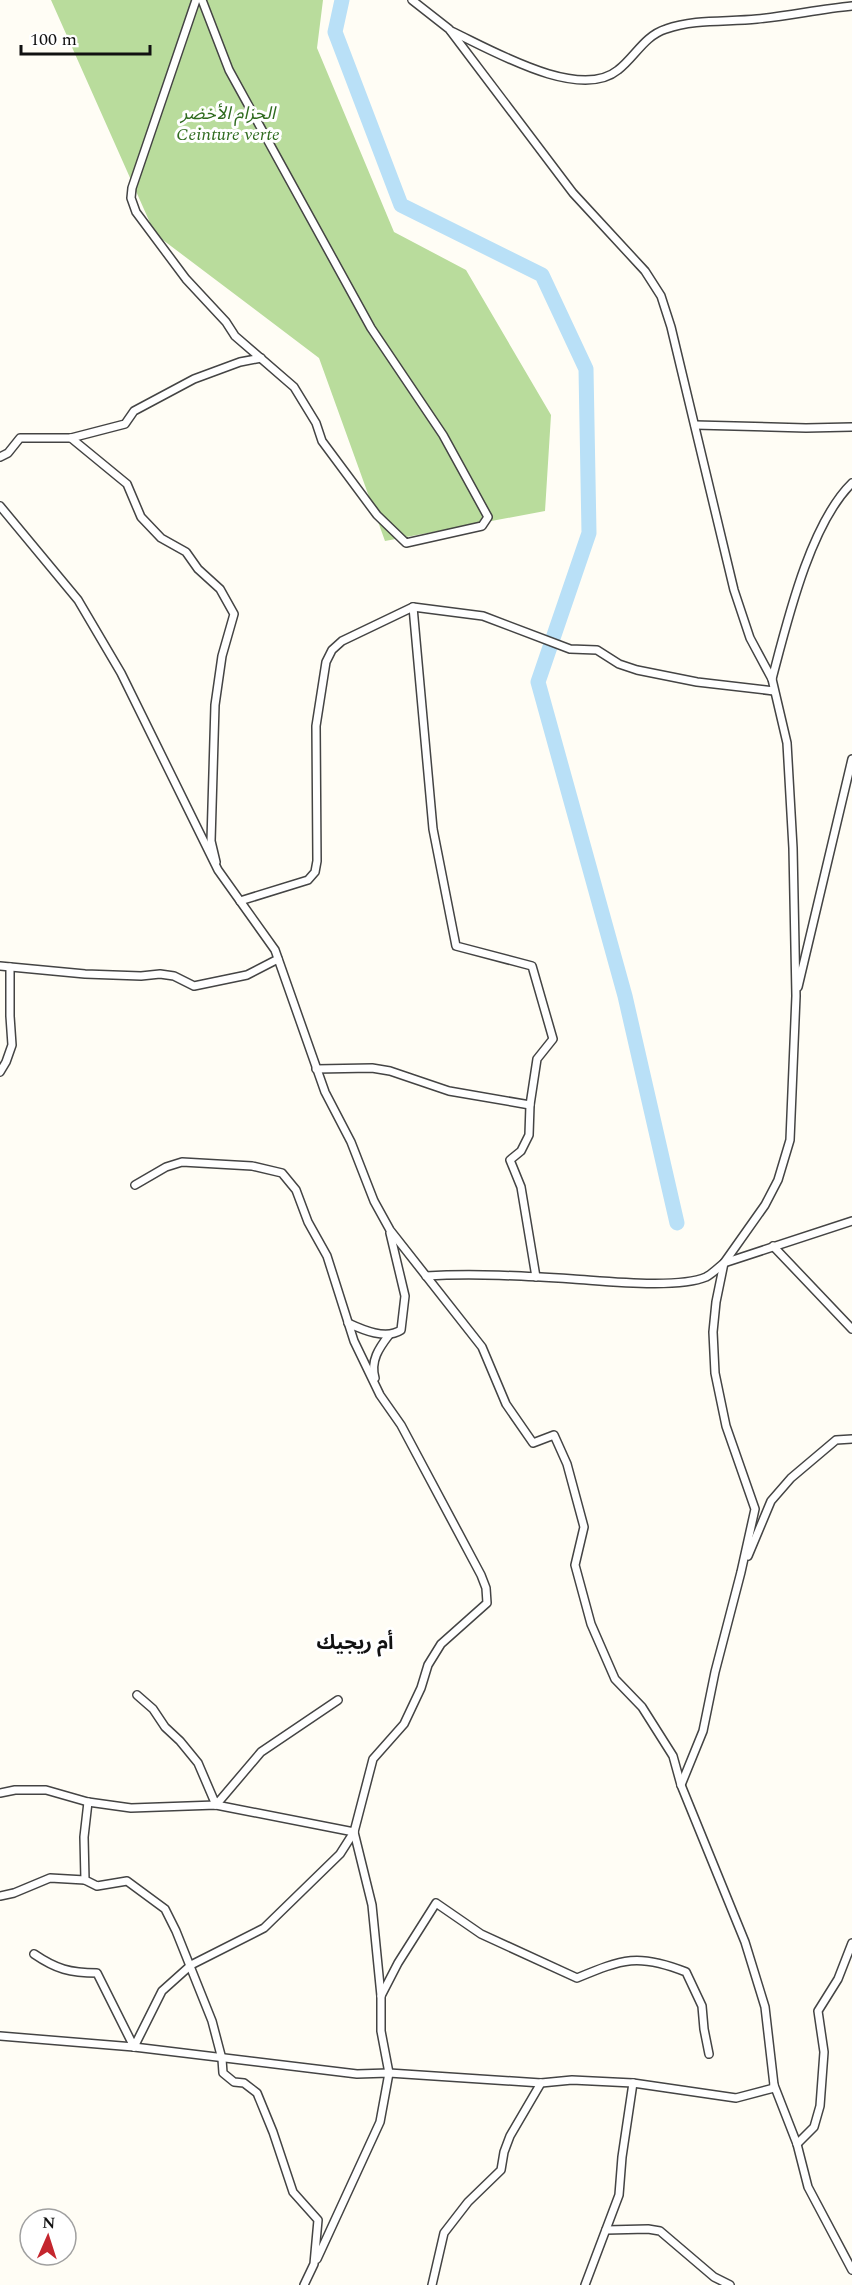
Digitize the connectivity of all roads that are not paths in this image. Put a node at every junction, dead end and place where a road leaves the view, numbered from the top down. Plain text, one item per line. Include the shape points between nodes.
1 (196, 0) edge
2 (202, 0) edge
3 (412, 0) edge
4 (852, 6) edge
5 (449, 29) junction
6 (261, 358) junction
7 (695, 425) junction
8 (852, 427) edge
9 (71, 438) junction
10 (0, 457) edge
11 (852, 483) edge
12 (0, 506) edge
13 (413, 607) junction
14 (772, 679) junction
15 (774, 691) junction
16 (852, 759) edge
17 (218, 870) junction
18 (240, 901) junction
19 (278, 958) junction
20 (0, 966) edge
21 (10, 967) junction
22 (796, 996) junction
23 (316, 1069) junction
24 (0, 1072) edge
25 (530, 1105) junction
26 (135, 1185) dead end
27 (852, 1221) edge
28 (390, 1230) junction
29 (772, 1246) junction
30 (724, 1263) junction
31 (426, 1276) junction
32 (536, 1277) junction
33 (348, 1323) junction
34 (852, 1329) edge
35 (389, 1335) junction
36 (380, 1395) junction
37 (852, 1439) edge
38 (741, 1572) junction
39 (137, 1695) dead end
40 (338, 1700) dead end
41 (681, 1785) junction
42 (0, 1793) edge
43 (88, 1802) junction
44 (216, 1805) junction
45 (354, 1832) junction
46 (85, 1880) junction
47 (0, 1896) edge
48 (852, 1943) edge
49 (34, 1954) dead end
50 (191, 1965) junction
51 (381, 1996) junction
52 (0, 2036) edge
53 (134, 2047) junction
54 (709, 2054) dead end
55 (222, 2059) junction
56 (389, 2073) junction
57 (541, 2083) junction
58 (633, 2083) junction
59 (774, 2085) junction
60 (796, 2144) junction
61 (606, 2230) junction
62 (314, 2264) junction
63 (852, 2270) edge
64 (304, 2285) edge
65 (432, 2285) edge
66 (585, 2285) edge
67 (730, 2285) edge

1 - 6 street via 131,198 136,212 186,279 235,336
2 - 6 street via 229,70 371,328 443,435 488,517 487,522 406,543 377,515 322,441 294,387
3 - 5 street
4 - 5 street via 663,29 617,71 597,80 578,81 527,66
5 - 7 street via 573,193 645,271 661,296
6 - 9 street via 194,379 134,411 125,424
7 - 8 street
7 - 14 street via 734,590 750,638
9 - 10 street via 21,438
9 - 17 street via 127,484 141,517 161,538 186,552 220,589 234,614 222,656 215,705 211,841
11 - 14 street via 820,529 789,615
12 - 17 street via 78,600 121,673
13 - 15 street via 483,616 570,649 597,650 637,670
13 - 18 street via 342,641 326,662 316,726 315,872 303,883
13 - 25 street via 433,829 456,946 532,966 553,1039 537,1059
14 - 15 street
15 - 22 street via 787,755 794,848
16 - 22 street
17 - 18 street
18 - 19 street
19 - 21 street via 247,975 194,986 160,974 85,975
19 - 23 street
20 - 21 street
21 - 24 street via 12,1045
22 - 30 street via 790,1140 778,1180 765,1205
23 - 25 street via 390,1071 449,1091
23 - 28 street
25 - 32 street via 528,1135 521,1151 510,1160 520,1187
26 - 33 street via 182,1162 252,1166 282,1173 296,1190 327,1256
27 - 29 street
28 - 31 street
28 - 35 street via 405,1296 401,1330
29 - 30 street
29 - 34 street
30 - 32 street via 707,1276 688,1281 637,1283
30 - 38 street via 712,1332 716,1373 726,1426 755,1509
31 - 32 street
31 - 41 street via 482,1347 506,1404 533,1443 554,1435 567,1464 584,1527 575,1566 591,1624 615,1679 642,1707 673,1756
33 - 35 street
33 - 36 street
35 - 36 street via 375,1355 373,1366
36 - 45 street via 401,1425 481,1575 487,1603 441,1644 428,1665 404,1724 373,1760
37 - 38 street via 836,1440 791,1478 771,1501
38 - 41 street via 703,1731
39 - 44 street via 198,1763
40 - 44 street via 261,1752
41 - 59 street via 749,1953 765,2007
42 - 43 street via 46,1790
43 - 44 street via 131,1808
43 - 46 street
44 - 45 street
45 - 50 street via 340,1854 264,1928
45 - 51 street via 372,1905
46 - 47 street via 50,1878
46 - 50 street via 97,1886 127,1881 165,1910
48 - 60 street via 838,1979 818,2012 824,2052 820,2106 814,2127
49 - 53 street via 52,1966 74,1973 97,1973
50 - 53 street via 162,1990
50 - 55 street
51 - 54 street via 436,1903 481,1934 577,1978 615,1962 646,1959 686,1972 702,2006
51 - 56 street via 381,2031
52 - 53 street
53 - 55 street
55 - 56 street via 357,2074
55 - 62 street via 223,2073 257,2093 293,2192 318,2220
56 - 57 street
56 - 62 street via 380,2122
57 - 58 street
57 - 65 street via 510,2136 501,2170 462,2208 444,2233
58 - 59 street via 736,2098
58 - 61 street via 619,2195
59 - 60 street
60 - 63 street via 808,2187
61 - 66 street
61 - 67 street via 660,2231 714,2277
62 - 64 street

